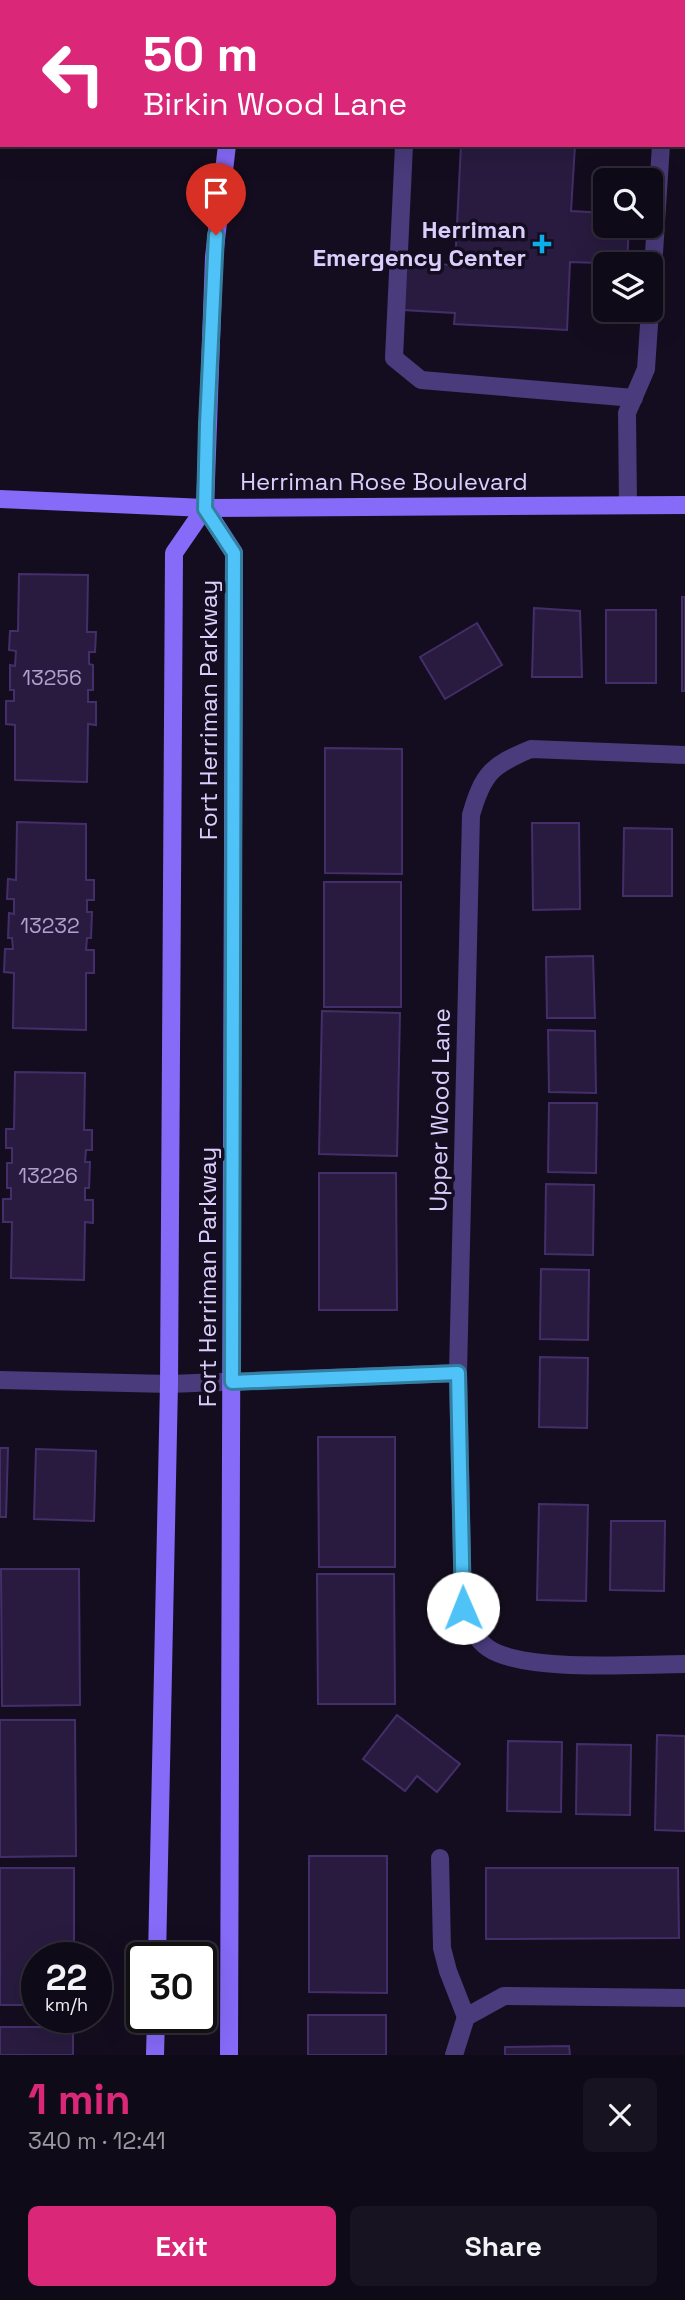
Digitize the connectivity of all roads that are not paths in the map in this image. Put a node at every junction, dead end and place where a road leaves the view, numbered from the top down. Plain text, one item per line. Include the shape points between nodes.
1 (226, 147) edge
2 (404, 147) edge
3 (661, 147) edge
4 (654, 252) edge
5 (649, 322) edge
6 (634, 398) junction
7 (0, 499) edge
8 (628, 505) junction
9 (685, 505) edge
10 (205, 509) junction
11 (685, 755) edge
12 (458, 1373) junction
13 (0, 1380) edge
14 (232, 1382) junction
15 (169, 1384) junction
16 (685, 1664) edge
17 (440, 1858) dead end
18 (157, 1942) edge
19 (685, 1998) edge
20 (466, 2017) junction
21 (156, 2033) edge
22 (155, 2055) edge
23 (229, 2055) edge
24 (454, 2055) edge

1 - 10 street via 214,257
2 - 6 street via 394,358 421,380
3 - 4 street
5 - 6 street via 646,369
6 - 8 street via 627,413
7 - 10 street, Herriman Rose Boulevard
8 - 9 street, Herriman Rose Boulevard
8 - 10 street, Herriman Rose Boulevard
10 - 14 street, Fort Herriman Parkway via 234,553
10 - 15 street, Fort Herriman Parkway via 174,553
11 - 12 street, Upper Wood Lane via 531,749 492,769 478,792 471,815
12 - 14 street
12 - 16 street, Upper Wood Lane via 463,1608 471,1630 487,1647 509,1659 543,1664
13 - 15 street
14 - 15 street
14 - 23 street, Fort Herriman Parkway
15 - 18 street, Fort Herriman Parkway
17 - 20 street via 442,1948
19 - 20 street via 504,1996
20 - 24 street
21 - 22 street

